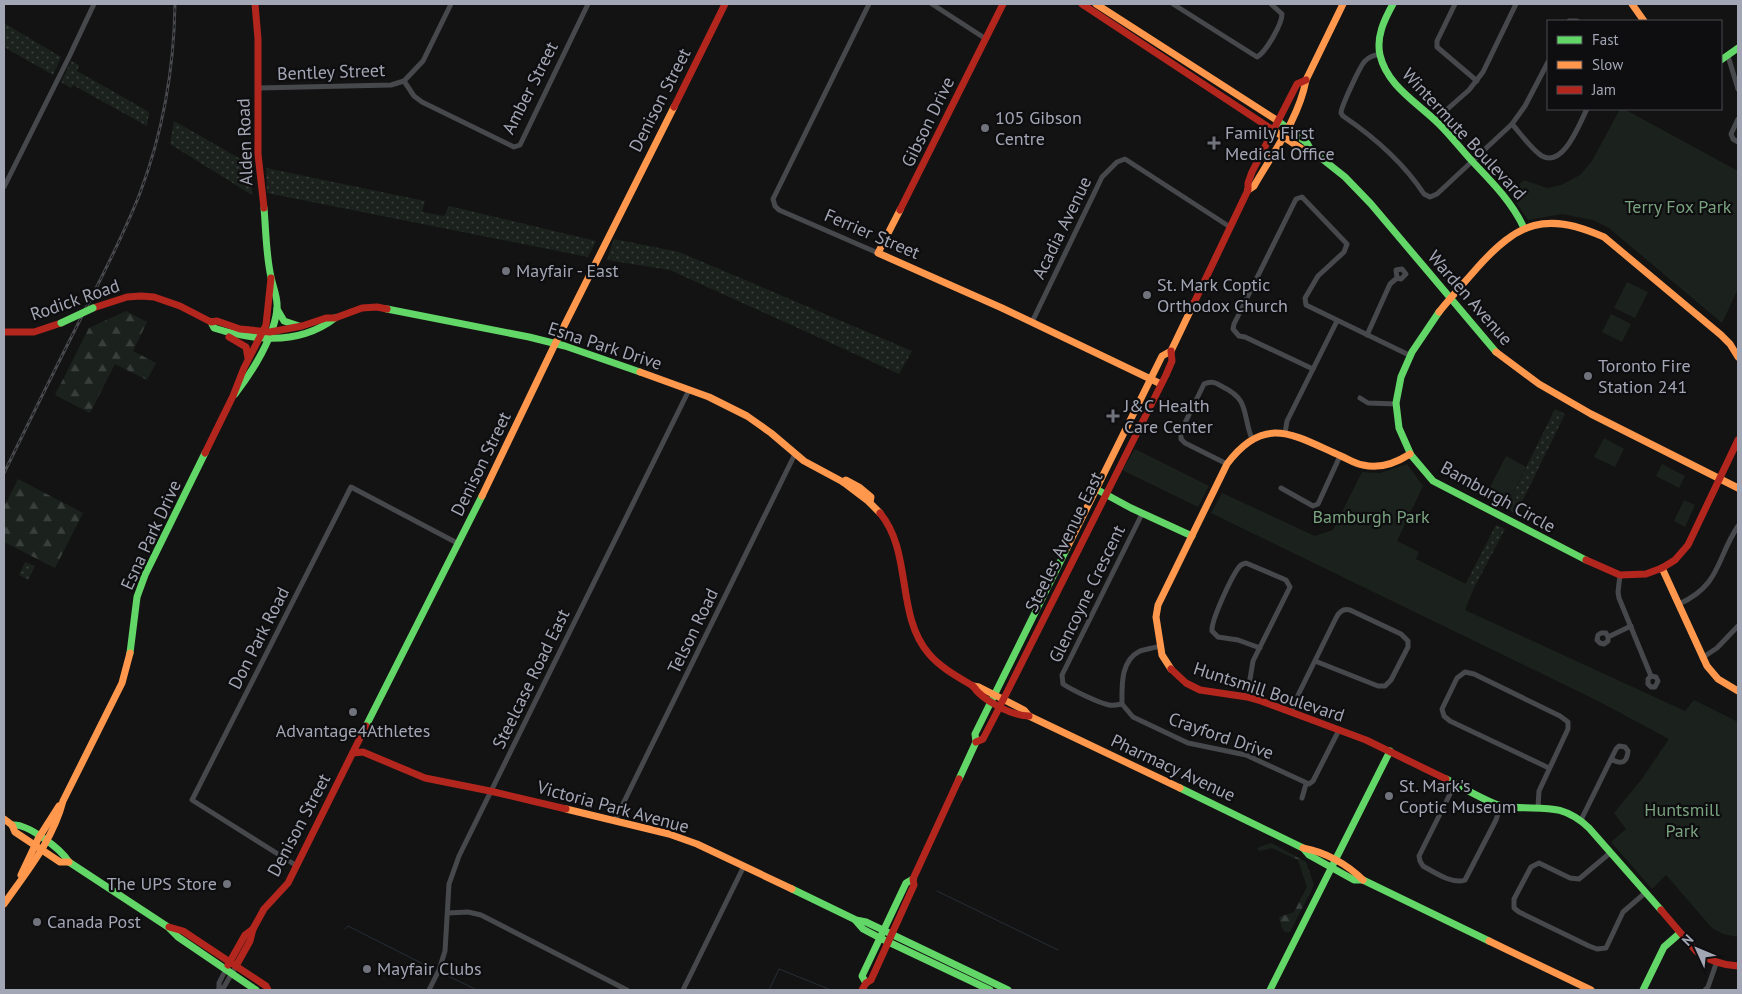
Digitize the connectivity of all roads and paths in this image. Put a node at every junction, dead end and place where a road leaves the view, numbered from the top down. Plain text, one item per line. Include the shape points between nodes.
1 (94, 4) edge
2 (255, 4) edge
3 (451, 4) edge
4 (588, 4) edge
5 (725, 4) edge
6 (869, 4) edge
7 (932, 4) edge
8 (1003, 4) edge
9 (1173, 4) edge
10 (1271, 4) edge
11 (1342, 4) edge
12 (1392, 4) edge
13 (1455, 4) edge
14 (1516, 4) edge
15 (1632, 4) edge
16 (1090, 5) edge
17 (1643, 20) edge
18 (986, 39) junction
19 (1738, 48) edge
20 (1380, 54) junction
21 (1724, 58) edge
22 (1547, 64) edge
23 (1306, 80) junction
24 (404, 81) junction
25 (1476, 81) junction
26 (258, 88) junction
27 (1738, 89) edge
28 (1586, 110) edge
29 (1738, 119) edge
30 (1435, 120) junction
31 (1278, 121) junction
32 (1512, 124) junction
33 (1287, 127) junction
34 (1273, 130) junction
35 (1282, 136) junction
36 (1738, 142) edge
37 (1311, 150) junction
38 (1472, 161) junction
39 (4, 187) edge
40 (1248, 190) junction
41 (1230, 227) junction
42 (1524, 228) junction
43 (878, 253) junction
44 (271, 278) junction
45 (1397, 278) dead end
46 (1450, 299) junction
47 (277, 309) junction
48 (335, 318) junction
49 (1337, 321) junction
50 (1032, 322) junction
51 (212, 325) junction
52 (302, 326) junction
53 (4, 332) edge
54 (265, 335) junction
55 (1367, 335) junction
56 (555, 344) junction
57 (1171, 352) junction
58 (1411, 356) junction
59 (1738, 357) edge
60 (247, 362) junction
61 (1313, 369) junction
62 (1151, 379) junction
63 (1161, 384) junction
64 (689, 390) junction
65 (234, 396) junction
66 (1360, 398) dead end
67 (1397, 404) junction
68 (1285, 433) junction
69 (1252, 439) junction
70 (1738, 440) edge
71 (796, 454) junction
72 (1410, 454) junction
73 (1340, 456) junction
74 (1227, 464) junction
75 (1720, 479) junction
76 (1281, 488) dead end
77 (1738, 488) edge
78 (1096, 489) junction
79 (1105, 494) junction
80 (1142, 514) junction
81 (1738, 526) edge
82 (1192, 536) junction
83 (459, 544) junction
84 (1662, 568) junction
85 (1620, 575) junction
86 (1679, 604) junction
87 (1631, 626) junction
88 (1738, 626) edge
89 (1608, 637) dead end
90 (1160, 646) junction
91 (1260, 648) junction
92 (1702, 658) junction
93 (1315, 661) junction
94 (1651, 676) dead end
95 (1738, 692) edge
96 (1247, 697) junction
97 (993, 698) junction
98 (1001, 703) junction
99 (1122, 704) junction
100 (1291, 712) junction
101 (1339, 730) junction
102 (976, 742) junction
103 (1390, 752) junction
104 (353, 753) junction
105 (1611, 759) dead end
106 (1549, 768) junction
107 (1306, 784) junction
108 (1455, 784) junction
109 (490, 791) junction
110 (1302, 798) dead end
111 (1500, 806) junction
112 (1538, 807) junction
113 (4, 819) edge
114 (615, 820) junction
115 (1581, 820) junction
116 (12, 825) junction
117 (43, 840) junction
118 (39, 848) junction
119 (1610, 853) junction
120 (69, 862) junction
121 (1334, 864) junction
122 (298, 866) junction
123 (744, 866) junction
124 (913, 879) junction
125 (1645, 892) junction
126 (4, 904) edge
127 (448, 913) junction
128 (856, 920) junction
129 (168, 927) junction
130 (253, 929) junction
131 (883, 930) junction
132 (1680, 933) junction
133 (893, 934) junction
134 (880, 938) junction
135 (889, 943) junction
136 (230, 962) junction
137 (1716, 964) junction
138 (236, 966) junction
139 (1738, 966) edge
140 (229, 972) junction
141 (866, 983) junction
142 (1708, 989) edge
143 (219, 990) edge
144 (256, 990) edge
145 (268, 990) edge
146 (429, 990) edge
147 (627, 990) edge
148 (683, 990) edge
149 (862, 990) edge
150 (990, 990) edge
151 (1008, 990) edge
152 (1270, 990) edge
153 (1591, 990) edge
154 (1643, 990) edge

1 - 39 street
2 - 26 street, Alden Road
3 - 24 street, Bentley Street via 422,61
4 - 24 street, Amber Street via 520,145 514,147 422,102
5 - 56 street, Denison Street
6 - 43 street, Ferrier Street via 773,199 779,210
7 - 18 street
8 - 18 street, Gibson Drive
9 - 10 street via 1257,57 1266,50 1281,23 1282,14
11 - 23 street, Steeles Avenue East
12 - 20 street, Wintermute Boulevard via 1381,29
13 - 25 street via 1437,40 1437,47
14 - 25 street
15 - 17 street
16 - 31 street, Warden Avenue
16 - 34 street, Warden Avenue
18 - 43 street, Gibson Drive
19 - 21 street
20 - 30 street, Wintermute Boulevard via 1386,72 1394,82
20 - 38 street via 1361,67 1342,104 1343,116 1376,140 1428,196 1436,195
21 - 27 street
22 - 32 street
23 - 31 street, Steeles Avenue East via 1297,84
23 - 33 street, Steeles Avenue East via 1306,90
24 - 26 street, Bentley Street via 391,85
25 - 30 street
26 - 44 street, Alden Road via 260,182
28 - 32 street via 1567,148 1550,158 1540,154
29 - 36 street via 1731,134
30 - 38 street, Wintermute Boulevard
31 - 33 street, Warden Avenue
31 - 34 street, Steeles Avenue East
32 - 38 street
33 - 35 street, Steeles Avenue East
33 - 37 street, Warden Avenue
34 - 35 street, Warden Avenue
34 - 40 street, Steeles Avenue East via 1252,172
35 - 37 street, Warden Avenue via 1302,149
35 - 40 street, Steeles Avenue East via 1254,186
37 - 46 street, Warden Avenue via 1357,189
38 - 42 street, Wintermute Boulevard via 1510,204
40 - 41 street, Steeles Avenue East
41 - 50 street, Acadia Avenue via 1125,159 1117,162 1102,177
41 - 57 street, Steeles Avenue East
42 - 46 street, Bamburgh Circle via 1503,241
42 - 59 street, Bamburgh Circle via 1552,222 1584,228 1604,238 1721,335
43 - 50 street, Ferrier Street
44 - 47 street, Alden Road via 276,290
44 - 54 street, Alden Road
45 - 55 street via 1387,289
46 - 58 street, Bamburgh Circle via 1425,330
46 - 75 street, Warden Avenue via 1490,347 1518,371 1603,422
47 - 52 street via 284,320
47 - 54 street, Alden Road via 274,323
48 - 52 street, Esna Park Drive
48 - 54 street, Esna Park Drive via 328,325 306,333 287,337
48 - 56 street, Esna Park Drive via 362,308 376,307
49 - 55 street
49 - 61 street
49 - 61 street via 1308,307 1304,300 1318,276 1344,252 1346,244 1302,196 1296,199 1233,329 1239,336
50 - 62 street, Ferrier Street
51 - 53 street, Rodick Road, bridge via 163,299 139,295 117,298 34,332
51 - 54 street, Rodick Road via 217,321
51 - 60 street via 246,347 249,353
52 - 54 street, Esna Park Drive
54 - 60 street, Esna Park Drive
54 - 65 street, Esna Park Drive via 244,384
55 - 58 street
56 - 64 street, Esna Park Drive
56 - 83 street, Denison Street
57 - 62 street, Steeles Avenue East via 1162,356
57 - 63 street, Steeles Avenue East via 1172,361
58 - 67 street, Bamburgh Circle via 1399,382
60 - 65 street, Esna Park Drive
61 - 68 street via 1287,421
62 - 63 street, Ferrier Street
62 - 78 street, Steeles Avenue East
63 - 79 street, Steeles Avenue East
64 - 71 street, Esna Park Drive via 747,416
64 - 109 street, Steelcase Road East
65 - 117 street, Esna Park Drive via 145,575 137,596 129,661 122,683 63,801 52,815
66 - 67 street via 1368,403
67 - 72 street, Bamburgh Circle via 1400,430
68 - 69 street
68 - 73 street
69 - 74 street, Huntsmill Boulevard
69 - 74 street via 1240,398 1213,382 1204,384 1181,431 1181,439
70 - 75 street, Bamburgh Circle
71 - 97 street, Esna Park Drive via 843,482 870,502 886,520 899,551 910,620 919,639 940,666
71 - 114 street, Telson Road
72 - 73 street via 1395,463 1379,466 1361,465
72 - 85 street, Bamburgh Circle via 1442,487
73 - 76 street via 1318,504 1313,506
74 - 82 street, Huntsmill Boulevard
75 - 77 street, Warden Avenue
75 - 84 street, Bamburgh Circle via 1688,545 1675,560
78 - 79 street
78 - 97 street, Steeles Avenue East
79 - 80 street
79 - 98 street, Steeles Avenue East
80 - 82 street
80 - 99 street, Glencoyne Crescent via 1062,675 1063,684 1099,702
81 - 86 street via 1714,575 1697,594
82 - 90 street, Huntsmill Boulevard via 1158,605 1156,617
83 - 104 street, Denison Street
83 - 122 street, Don Park Road via 351,486 194,795 192,800
84 - 85 street, Bamburgh Circle via 1646,574
84 - 86 street
85 - 87 street via 1618,595
86 - 92 street
87 - 89 street
87 - 94 street
88 - 92 street
90 - 96 street, Huntsmill Boulevard via 1170,670 1186,683 1200,690
90 - 99 street via 1140,651 1130,659 1124,672
91 - 91 street via 1290,587 1286,580 1246,562 1240,565 1216,613 1213,633
91 - 96 street via 1253,661
92 - 95 street via 1718,679
93 - 93 street via 1385,686 1408,647 1408,641 1401,634 1350,610 1343,610 1339,612
93 - 100 street
96 - 100 street, Huntsmill Boulevard
97 - 98 street, Pharmacy Avenue
97 - 102 street, Steeles Avenue East via 975,734
98 - 102 street, Steeles Avenue East via 983,739
98 - 121 street, Pharmacy Avenue via 1022,717 1028,716 1303,848 1309,855
99 - 107 street, Crayford Drive via 1132,717 1188,743 1246,755
100 - 101 street, Huntsmill Boulevard
101 - 103 street, Huntsmill Boulevard
101 - 107 street via 1313,782
102 - 124 street, Steeles Avenue East
103 - 108 street, Huntsmill Boulevard
103 - 121 street
104 - 109 street, Victoria Park Avenue via 363,752 425,778
104 - 122 street, Denison Street
105 - 115 street
106 - 106 street via 1568,729 1566,719 1474,674 1465,672 1459,675 1442,709 1444,716
106 - 112 street via 1539,791
107 - 110 street
108 - 111 street, Huntsmill Boulevard
108 - 111 street via 1419,856 1423,866 1453,881 1465,880
109 - 114 street, Victoria Park Avenue
109 - 127 street, Steelcase Road East via 452,872 448,884
111 - 112 street, Huntsmill Boulevard
112 - 115 street, Huntsmill Boulevard via 1560,810
113 - 116 street
114 - 123 street, Victoria Park Avenue via 697,844
115 - 119 street, Huntsmill Boulevard
116 - 117 street via 19,824
116 - 118 street via 15,832
117 - 118 street, Esna Park Drive
117 - 120 street via 66,855
118 - 120 street via 60,862
118 - 126 street, Esna Park Drive
119 - 125 street, Huntsmill Boulevard
119 - 125 street via 1579,879 1539,863 1534,864 1514,899 1514,908 1600,950 1606,948 1623,912
120 - 129 street
121 - 152 street
121 - 153 street, Pharmacy Avenue via 1354,880 1363,880
122 - 130 street, Denison Street via 288,883 264,909
123 - 128 street, Victoria Park Avenue
123 - 148 street
124 - 131 street, Steeles Avenue East via 906,883
124 - 133 street, Steeles Avenue East via 914,886
125 - 132 street, Huntsmill Boulevard
127 - 146 street, Steelcase Road East via 445,951
127 - 147 street via 481,915
128 - 131 street, Victoria Park Avenue
128 - 134 street, Victoria Park Avenue via 863,929
129 - 136 street via 183,931
129 - 140 street
130 - 136 street, Denison Street via 244,935
130 - 138 street, Denison Street
131 - 133 street, Victoria Park Avenue
131 - 134 street, Steeles Avenue East
132 - 137 street, Huntsmill Boulevard via 1696,952
132 - 154 street via 1664,947
133 - 135 street, Steeles Avenue East
133 - 151 street, Victoria Park Avenue
134 - 135 street, Victoria Park Avenue
134 - 141 street, Steeles Avenue East via 862,976
135 - 141 street, Steeles Avenue East via 871,980
135 - 150 street, Victoria Park Avenue
136 - 138 street
136 - 140 street, Denison Street
137 - 139 street, Huntsmill Boulevard
137 - 142 street
138 - 140 street, Denison Street
138 - 145 street
140 - 143 street, Denison Street via 219,983
140 - 144 street
141 - 149 street, Steeles Avenue East

